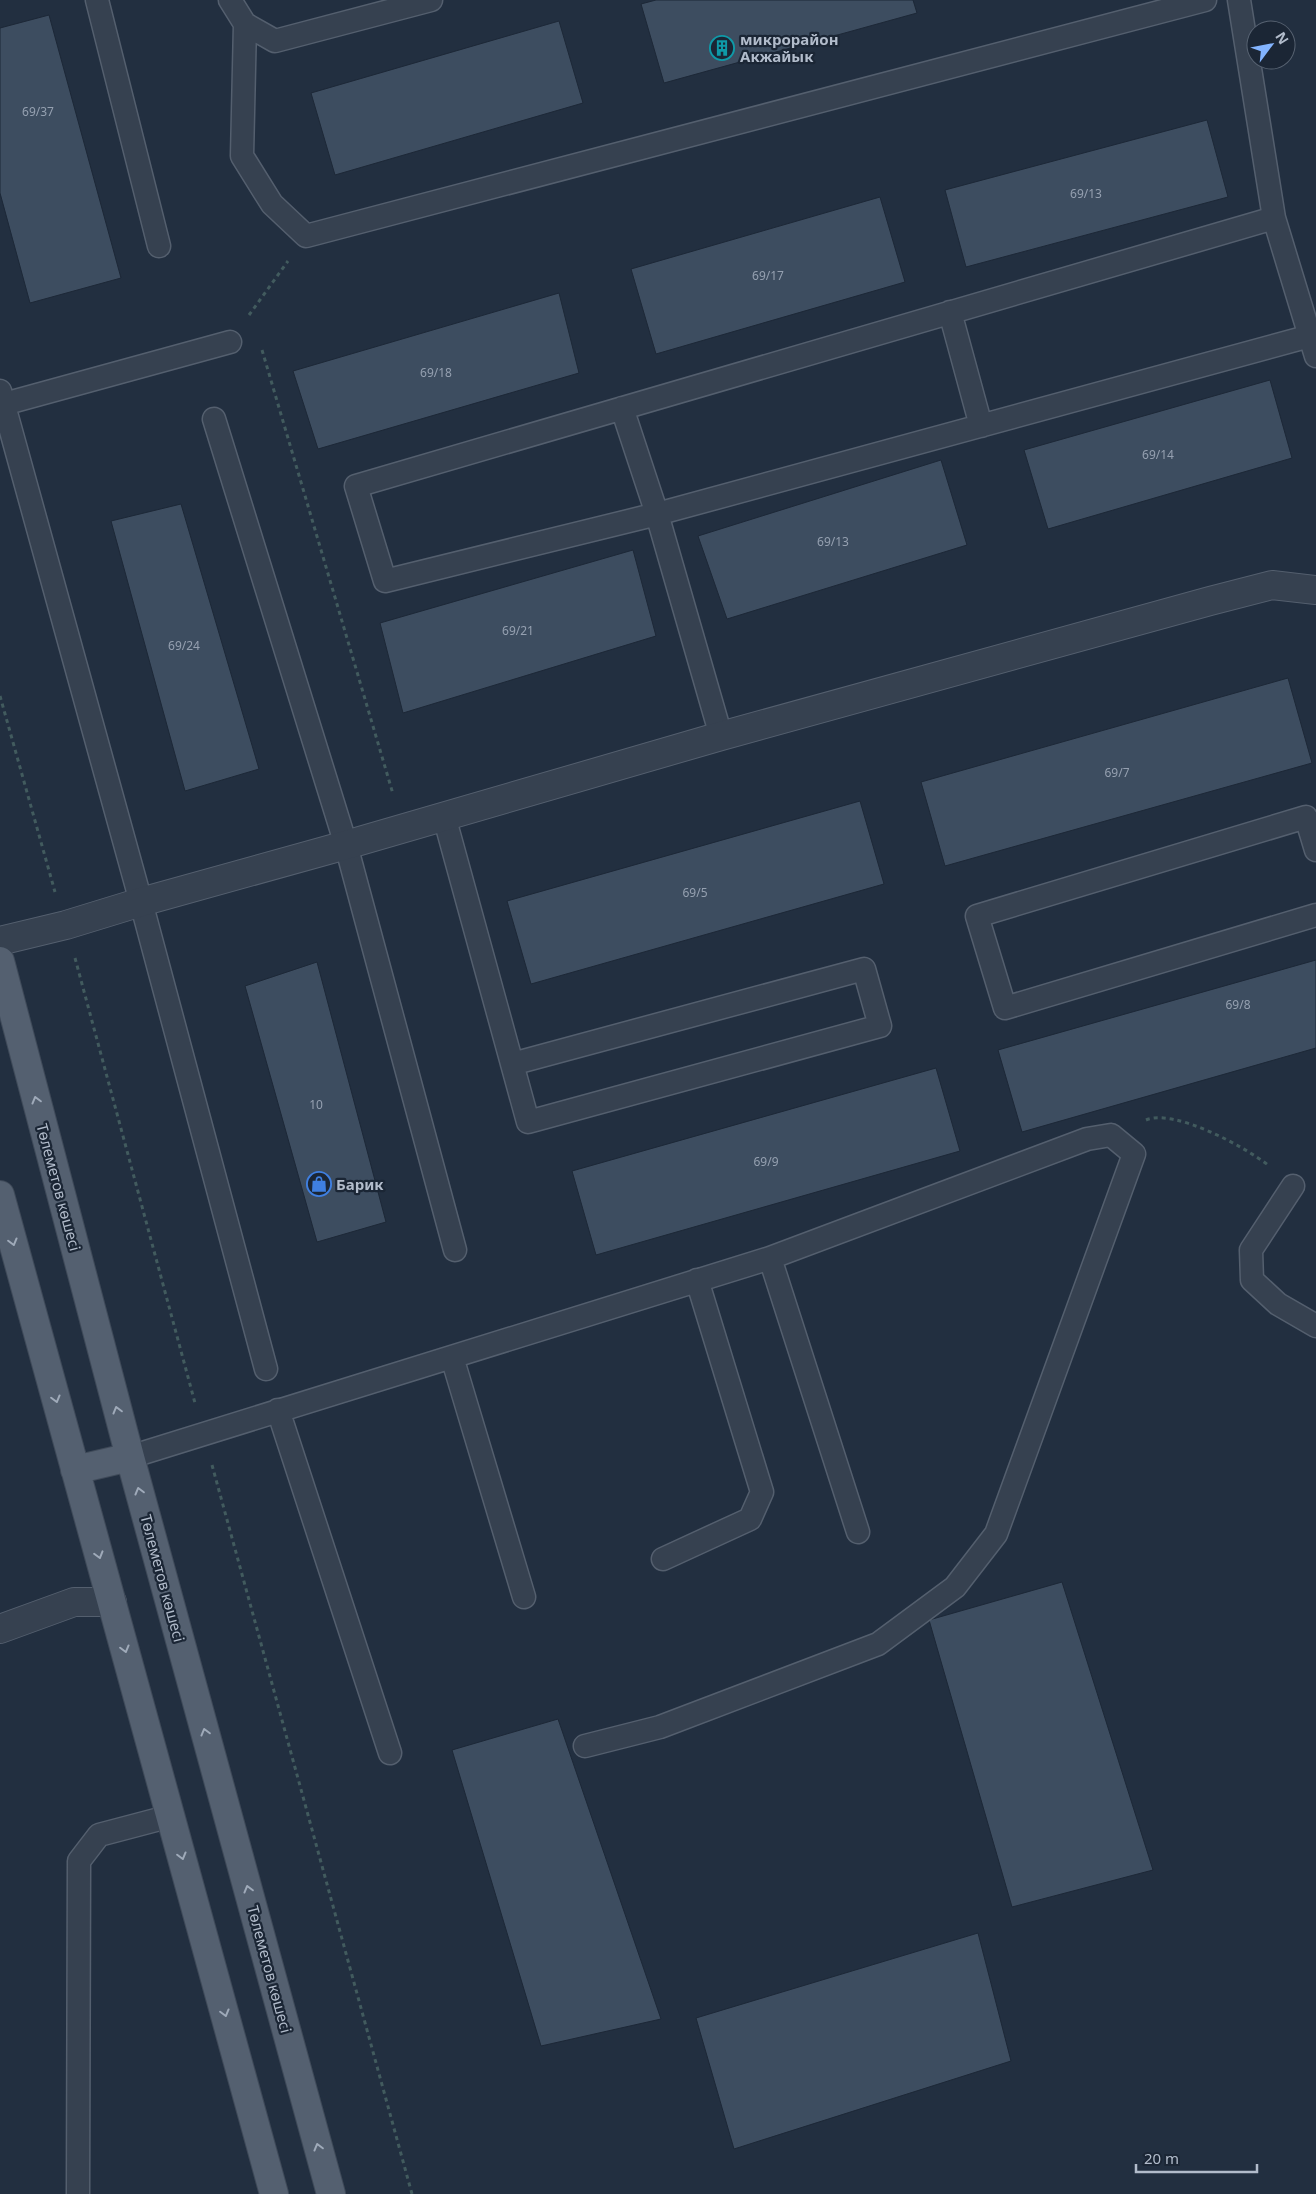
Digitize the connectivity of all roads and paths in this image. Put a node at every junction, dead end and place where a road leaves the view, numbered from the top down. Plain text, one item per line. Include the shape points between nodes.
1 (97, 0) edge
2 (230, 0) edge
3 (431, 0) edge
4 (1205, 0) edge
5 (1239, 0) edge
6 (245, 24) junction
7 (1274, 218) junction
8 (306, 236) junction
9 (159, 246) dead end
10 (950, 312) junction
11 (230, 342) junction
12 (1313, 346) edge
13 (2, 398) edge
14 (622, 408) junction
15 (214, 418) dead end
16 (981, 426) junction
17 (656, 514) junction
18 (1316, 590) edge
19 (0, 696) edge
20 (721, 736) junction
21 (444, 816) junction
22 (403, 829) junction
23 (1315, 840) edge
24 (346, 845) junction
25 (141, 902) junction
26 (1316, 915) edge
27 (66, 925) junction
28 (0, 941) edge
29 (0, 961) edge
30 (512, 1064) junction
31 (1111, 1135) junction
32 (1293, 1186) joint
33 (0, 1195) edge
34 (455, 1250) dead end
35 (770, 1258) junction
36 (697, 1280) junction
37 (1316, 1326) edge
38 (452, 1357) junction
39 (266, 1369) dead end
40 (278, 1410) junction
41 (204, 1434) junction
42 (130, 1457) junction
43 (75, 1470) junction
44 (858, 1532) dead end
45 (663, 1559) dead end
46 (524, 1597) dead end
47 (112, 1602) junction
48 (0, 1628) edge
49 (585, 1746) dead end
50 (390, 1753) dead end
51 (171, 1816) junction
52 (78, 2194) edge
53 (274, 2194) edge
54 (331, 2194) edge
55 (412, 2194) edge

1 - 9 lane
2 - 6 lane
3 - 6 lane via 275,41
4 - 8 lane
5 - 7 lane
6 - 8 lane via 242,156 272,204
7 - 10 lane
7 - 12 lane
8 - 11 path
10 - 14 lane
10 - 16 lane
11 - 13 lane
11 - 22 path via 258,341 270,371
12 - 16 lane
13 - 25 lane
14 - 17 lane
14 - 17 lane via 356,486 385,581
15 - 24 lane
16 - 17 lane
17 - 20 lane
18 - 20 street via 1272,585
19 - 27 path
20 - 21 street
21 - 22 street
21 - 30 lane
22 - 24 street
23 - 26 lane via 1306,816 977,916 1005,1008
24 - 25 street
24 - 34 lane
25 - 27 street
25 - 39 lane
27 - 28 street
27 - 41 path
42 -> 29 main road, Төлеметов көшесі
30 - 30 lane via 528,1122 880,1026 864,969
31 - 32 path via 1152,1117 1191,1123 1259,1158
31 - 35 lane via 1087,1139
31 - 49 lane via 1134,1154 996,1534 955,1587 878,1644 660,1727
32 - 37 lane via 1251,1250 1252,1280 1278,1304
33 -> 43 main road
35 - 36 lane
35 - 44 lane
36 - 38 lane
36 - 45 lane via 762,1492 750,1519
38 - 40 lane
38 - 46 lane
40 - 41 lane
40 - 50 lane
41 - 42 lane
41 - 55 path
42 - 43 main road
54 -> 42 main road, Төлеметов көшесі
43 -> 47 main road
47 - 48 street via 74,1602
47 -> 51 main road
51 - 52 lane via 99,1834 80,1861
51 -> 53 main road

